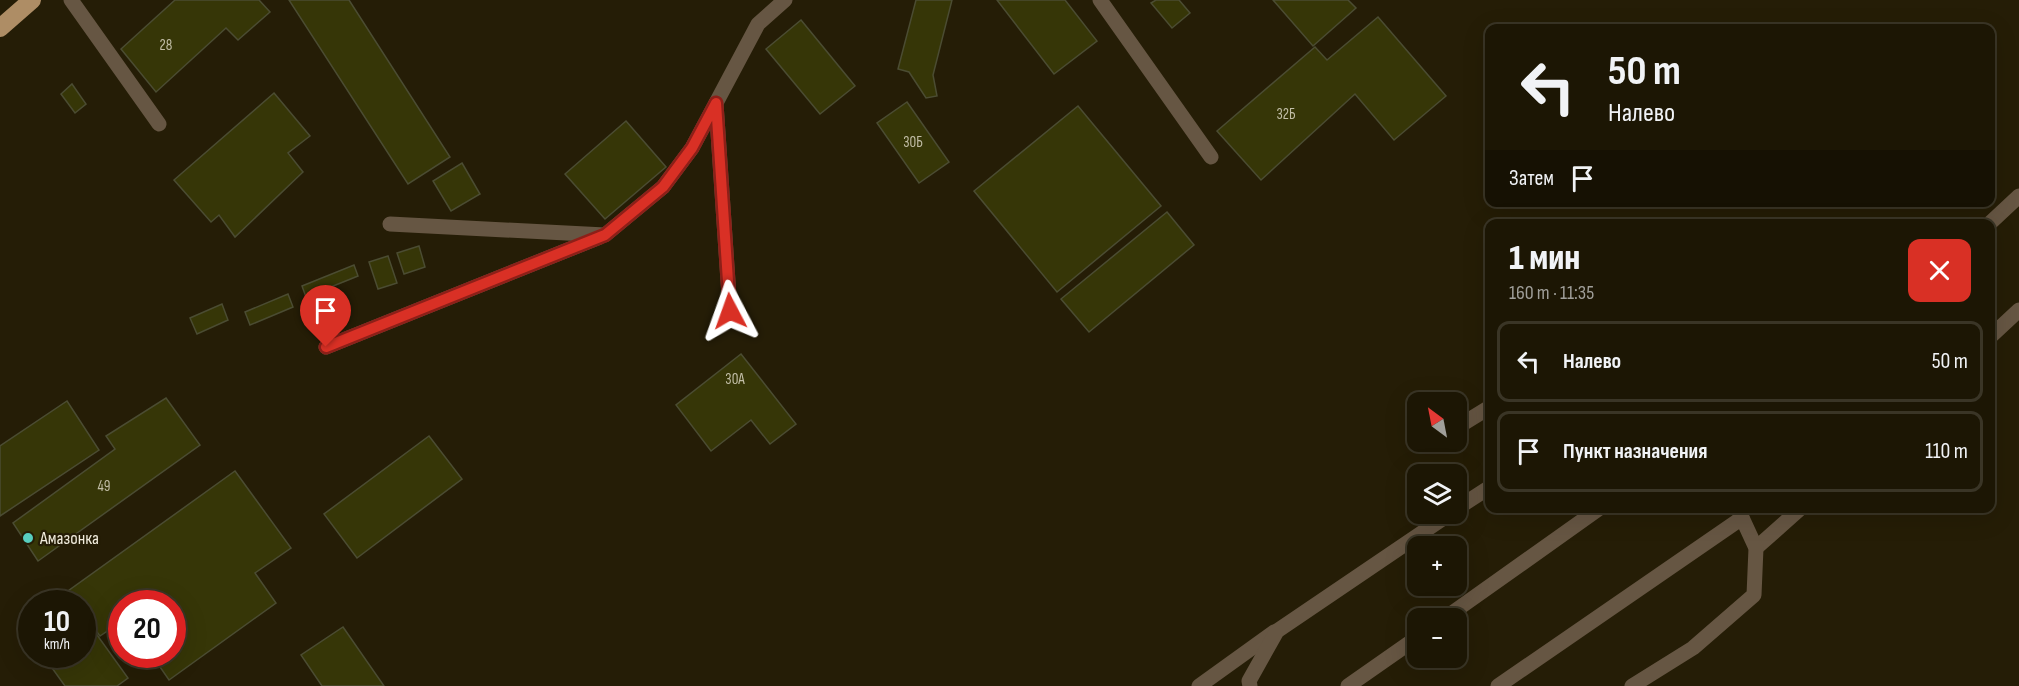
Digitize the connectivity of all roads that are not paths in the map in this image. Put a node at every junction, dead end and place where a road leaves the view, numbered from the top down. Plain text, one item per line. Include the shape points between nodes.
1 (32, 0) edge
2 (71, 0) edge
3 (785, 0) edge
4 (1100, 0) edge
5 (0, 28) edge
6 (716, 103) junction
7 (159, 124) dead end
8 (1211, 157) dead end
9 (2019, 196) edge
10 (1994, 219) edge
11 (390, 224) dead end
12 (605, 235) junction
13 (2019, 310) edge
14 (730, 311) dead end
15 (1995, 332) edge
16 (326, 347) dead end
17 (1485, 410) edge
18 (1467, 421) edge
19 (1485, 490) edge
20 (1467, 502) edge
21 (1593, 513) edge
22 (1740, 513) edge
23 (1795, 513) edge
24 (1435, 524) edge
25 (1756, 548) junction
26 (1459, 608) edge
27 (1277, 630) junction
28 (1407, 645) edge
29 (1199, 686) edge
30 (1250, 686) edge
31 (1347, 686) edge
32 (1497, 686) edge
33 (1632, 686) edge

1 - 5 main road
2 - 7 lane
3 - 6 lane via 758,24
4 - 8 lane
6 - 12 lane via 692,148 663,187
6 - 14 lane
9 - 10 lane
11 - 12 lane
12 - 16 lane
13 - 15 lane
17 - 18 lane
19 - 20 lane
21 - 26 lane
22 - 25 lane
22 - 32 lane
23 - 25 lane
24 - 27 lane
25 - 33 lane via 1754,595 1693,648
27 - 29 lane
27 - 30 lane via 1249,681
28 - 31 lane

